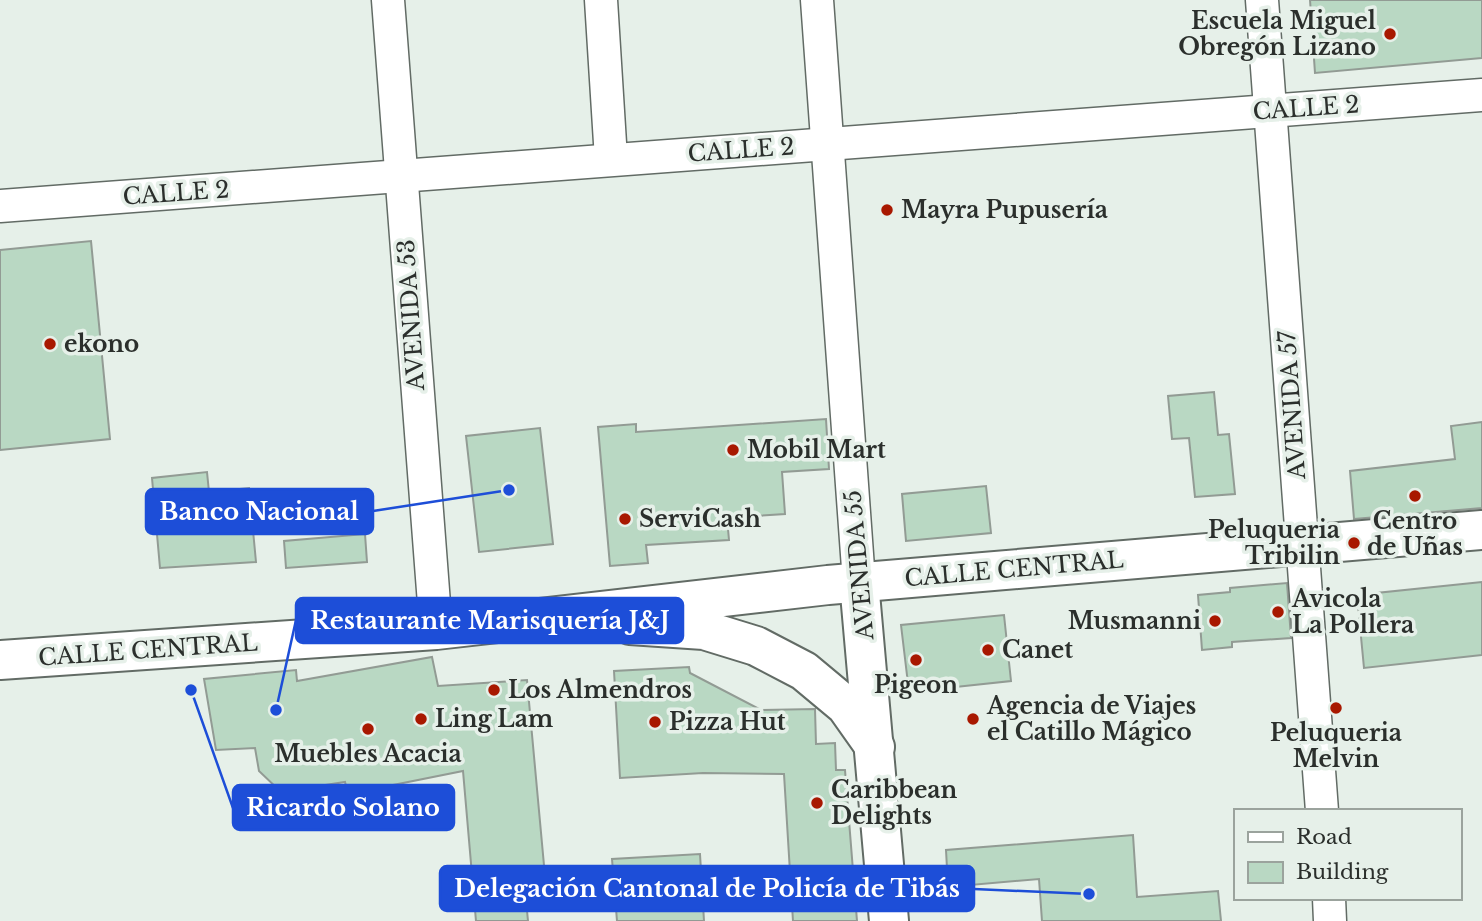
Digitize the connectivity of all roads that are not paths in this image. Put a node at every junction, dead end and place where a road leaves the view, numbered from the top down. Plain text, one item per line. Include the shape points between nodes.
1 (388, 0) edge
2 (601, 0) edge
3 (817, 0) edge
4 (1262, 0) edge
5 (1482, 95) edge
6 (1270, 111) junction
7 (827, 144) junction
8 (611, 159) junction
9 (401, 176) junction
10 (0, 206) edge
11 (1482, 530) edge
12 (1303, 544) junction
13 (859, 582) junction
14 (548, 620) junction
15 (436, 631) junction
16 (0, 660) edge
17 (875, 747) junction
18 (1322, 809) edge
19 (1329, 900) edge
20 (889, 921) edge
21 (1330, 921) edge

1 - 9 street, AVENIDA 53
2 - 8 street
3 - 7 street, AVENIDA 55
4 - 6 street, AVENIDA 57
5 - 6 street, CALLE 2
6 - 7 street, CALLE 2
6 - 12 street, AVENIDA 57
7 - 8 street, CALLE 2
7 - 13 street, AVENIDA 55
8 - 9 street, CALLE 2
9 - 10 street, CALLE 2
9 - 15 street, AVENIDA 53
11 - 12 main road, CALLE CENTRAL
12 - 13 main road, CALLE CENTRAL
12 - 18 street, AVENIDA 57
13 - 14 main road, CALLE CENTRAL
13 - 17 main road, AVENIDA 55
14 - 15 main road, CALLE CENTRAL
14 - 17 main road, CALLE CENTRAL via 704,630 756,646 804,671 845,706
15 - 16 main road, CALLE CENTRAL
17 - 20 main road, AVENIDA 55
19 - 21 street

